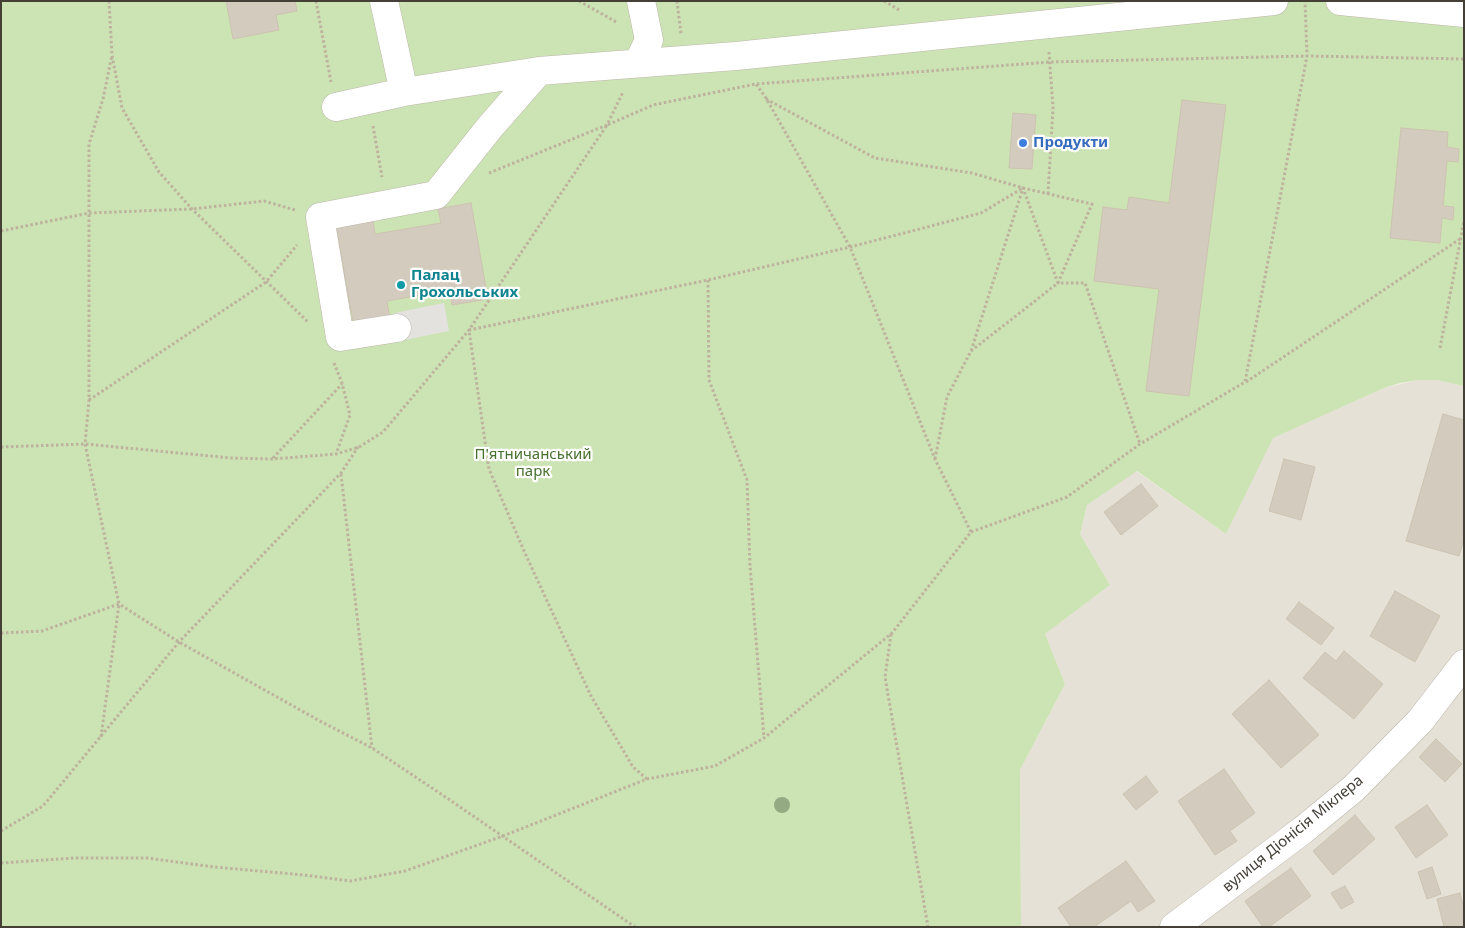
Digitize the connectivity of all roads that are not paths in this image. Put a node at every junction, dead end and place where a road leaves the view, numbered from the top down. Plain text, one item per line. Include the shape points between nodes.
1 (384, 1) edge
2 (640, 1) edge
3 (1274, 1) edge
4 (1340, 1) edge
5 (1464, 13) edge
6 (644, 52) junction
7 (538, 71) junction
8 (404, 92) junction
9 (336, 107) road end
10 (397, 328) dead end
11 (1464, 664) edge
12 (1174, 927) edge

1 - 8 street
2 - 6 street
3 - 6 street via 736,56
4 - 5 street
6 - 7 street
7 - 8 street
7 - 10 street via 436,195 320,217 340,337
8 - 9 street
11 - 12 street, вулиця Діонісія Міклера via 1420,720 1353,789

